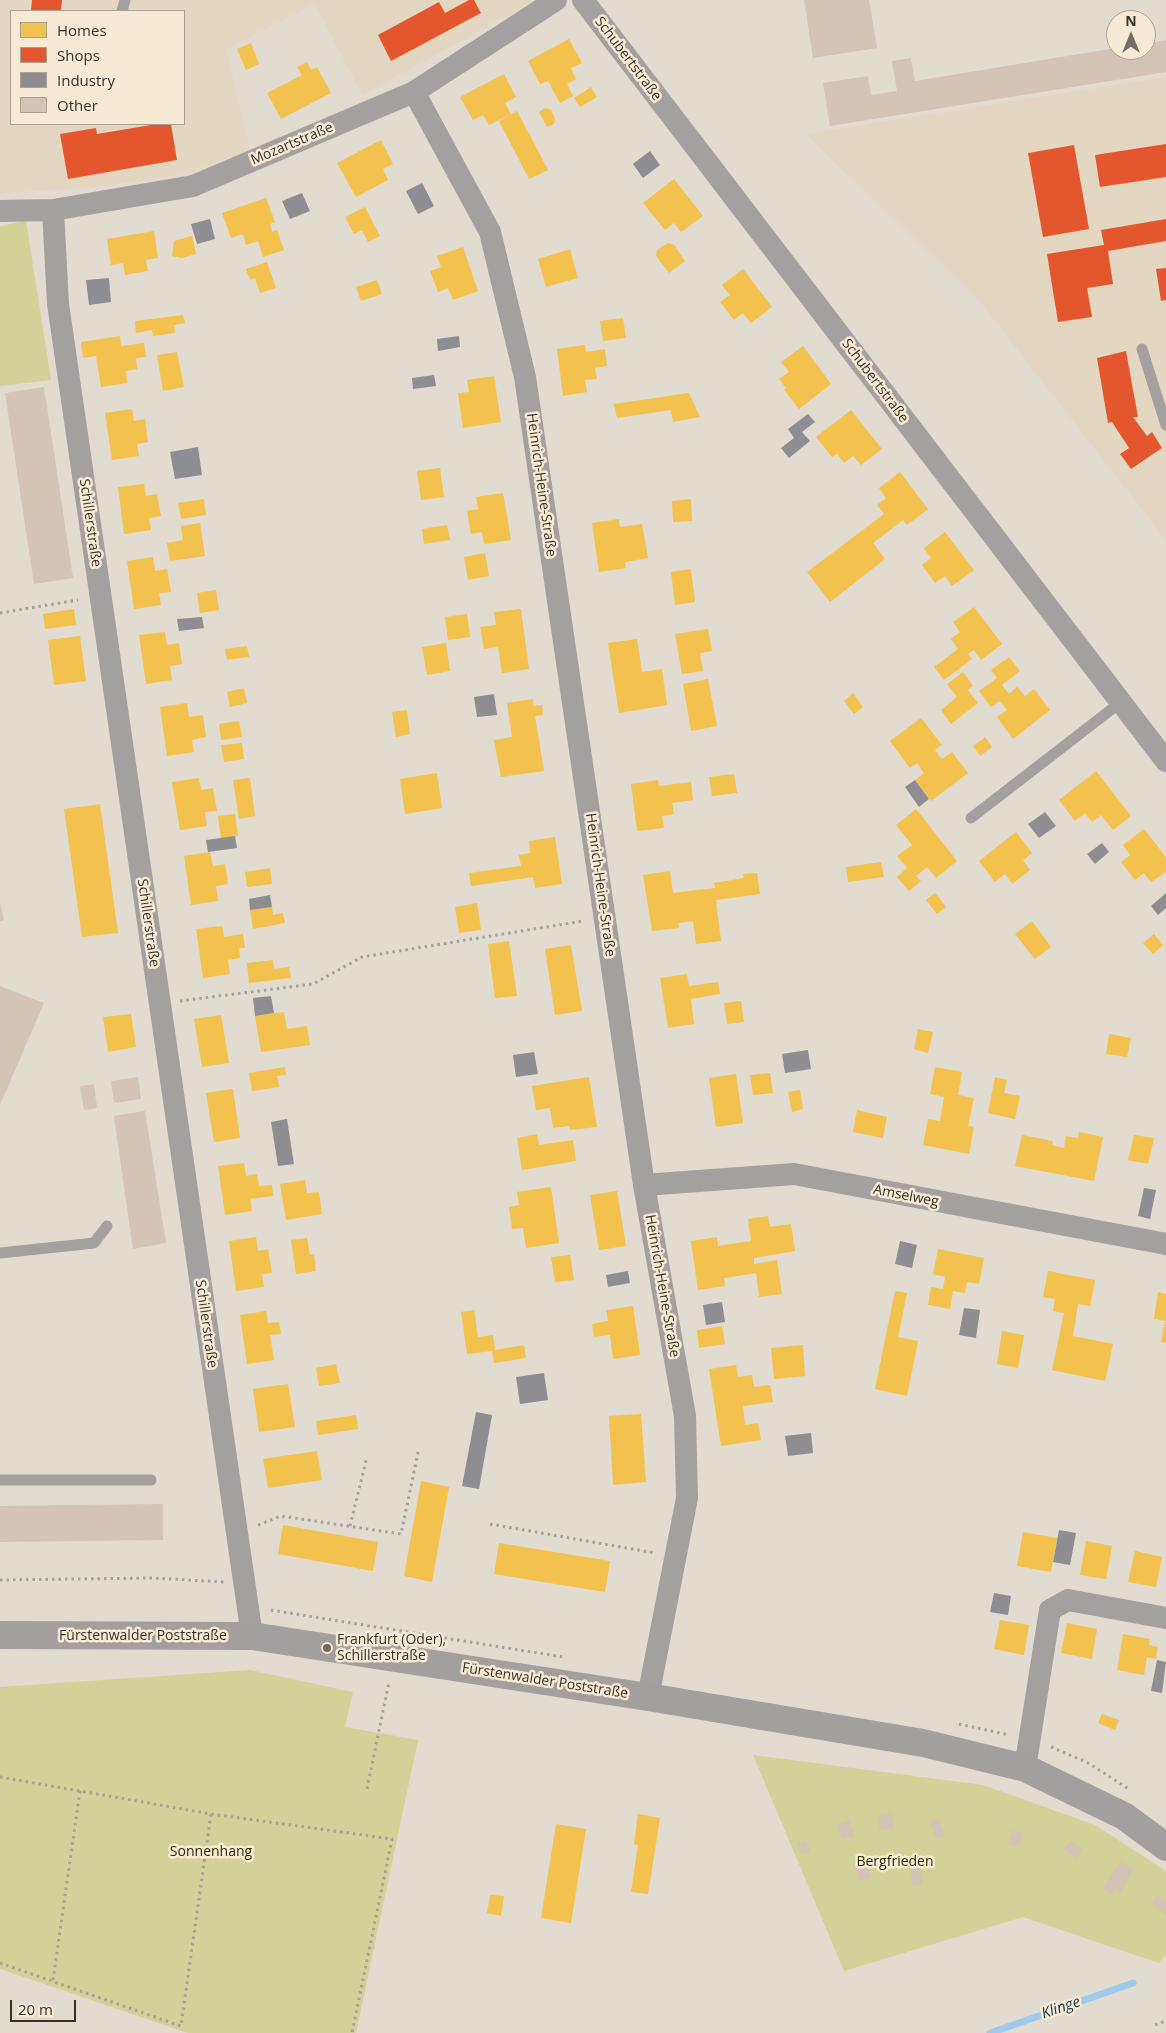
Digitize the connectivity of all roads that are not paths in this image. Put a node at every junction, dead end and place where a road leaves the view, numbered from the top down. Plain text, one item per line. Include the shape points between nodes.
1 (556, 0) edge
2 (583, 0) edge
3 (414, 92) junction
4 (53, 210) junction
5 (0, 211) edge
6 (1142, 349) dead end
7 (1166, 425) edge
8 (1121, 702) junction
9 (1166, 761) edge
10 (971, 818) dead end
11 (644, 1184) junction
12 (107, 1226) dead end
13 (1166, 1244) edge
14 (0, 1253) edge
15 (0, 1480) edge
16 (151, 1480) dead end
17 (1166, 1618) edge
18 (0, 1635) edge
19 (252, 1636) junction
20 (648, 1697) junction
21 (1025, 1768) junction
22 (1166, 1847) edge

1 - 3 street, Mozartstraße
2 - 8 street, Schubertstraße
3 - 4 street, Mozartstraße via 193,186
3 - 11 street, Heinrich-Heine-Straße via 490,232 525,377
4 - 5 street, Mozartstraße
4 - 19 street, Schillerstraße via 58,304
6 - 7 lane
8 - 9 street, Schubertstraße
8 - 10 lane
11 - 13 street, Amselweg via 794,1174
11 - 20 street, Heinrich-Heine-Straße via 685,1416 687,1498
12 - 14 lane via 94,1243
15 - 16 lane
17 - 21 street via 1068,1600 1050,1610
18 - 19 street, Fürstenwalder Poststraße
19 - 20 street, Fürstenwalder Poststraße
20 - 21 street, Fürstenwalder Poststraße via 923,1743
21 - 22 street, Fürstenwalder Poststraße via 1124,1816

